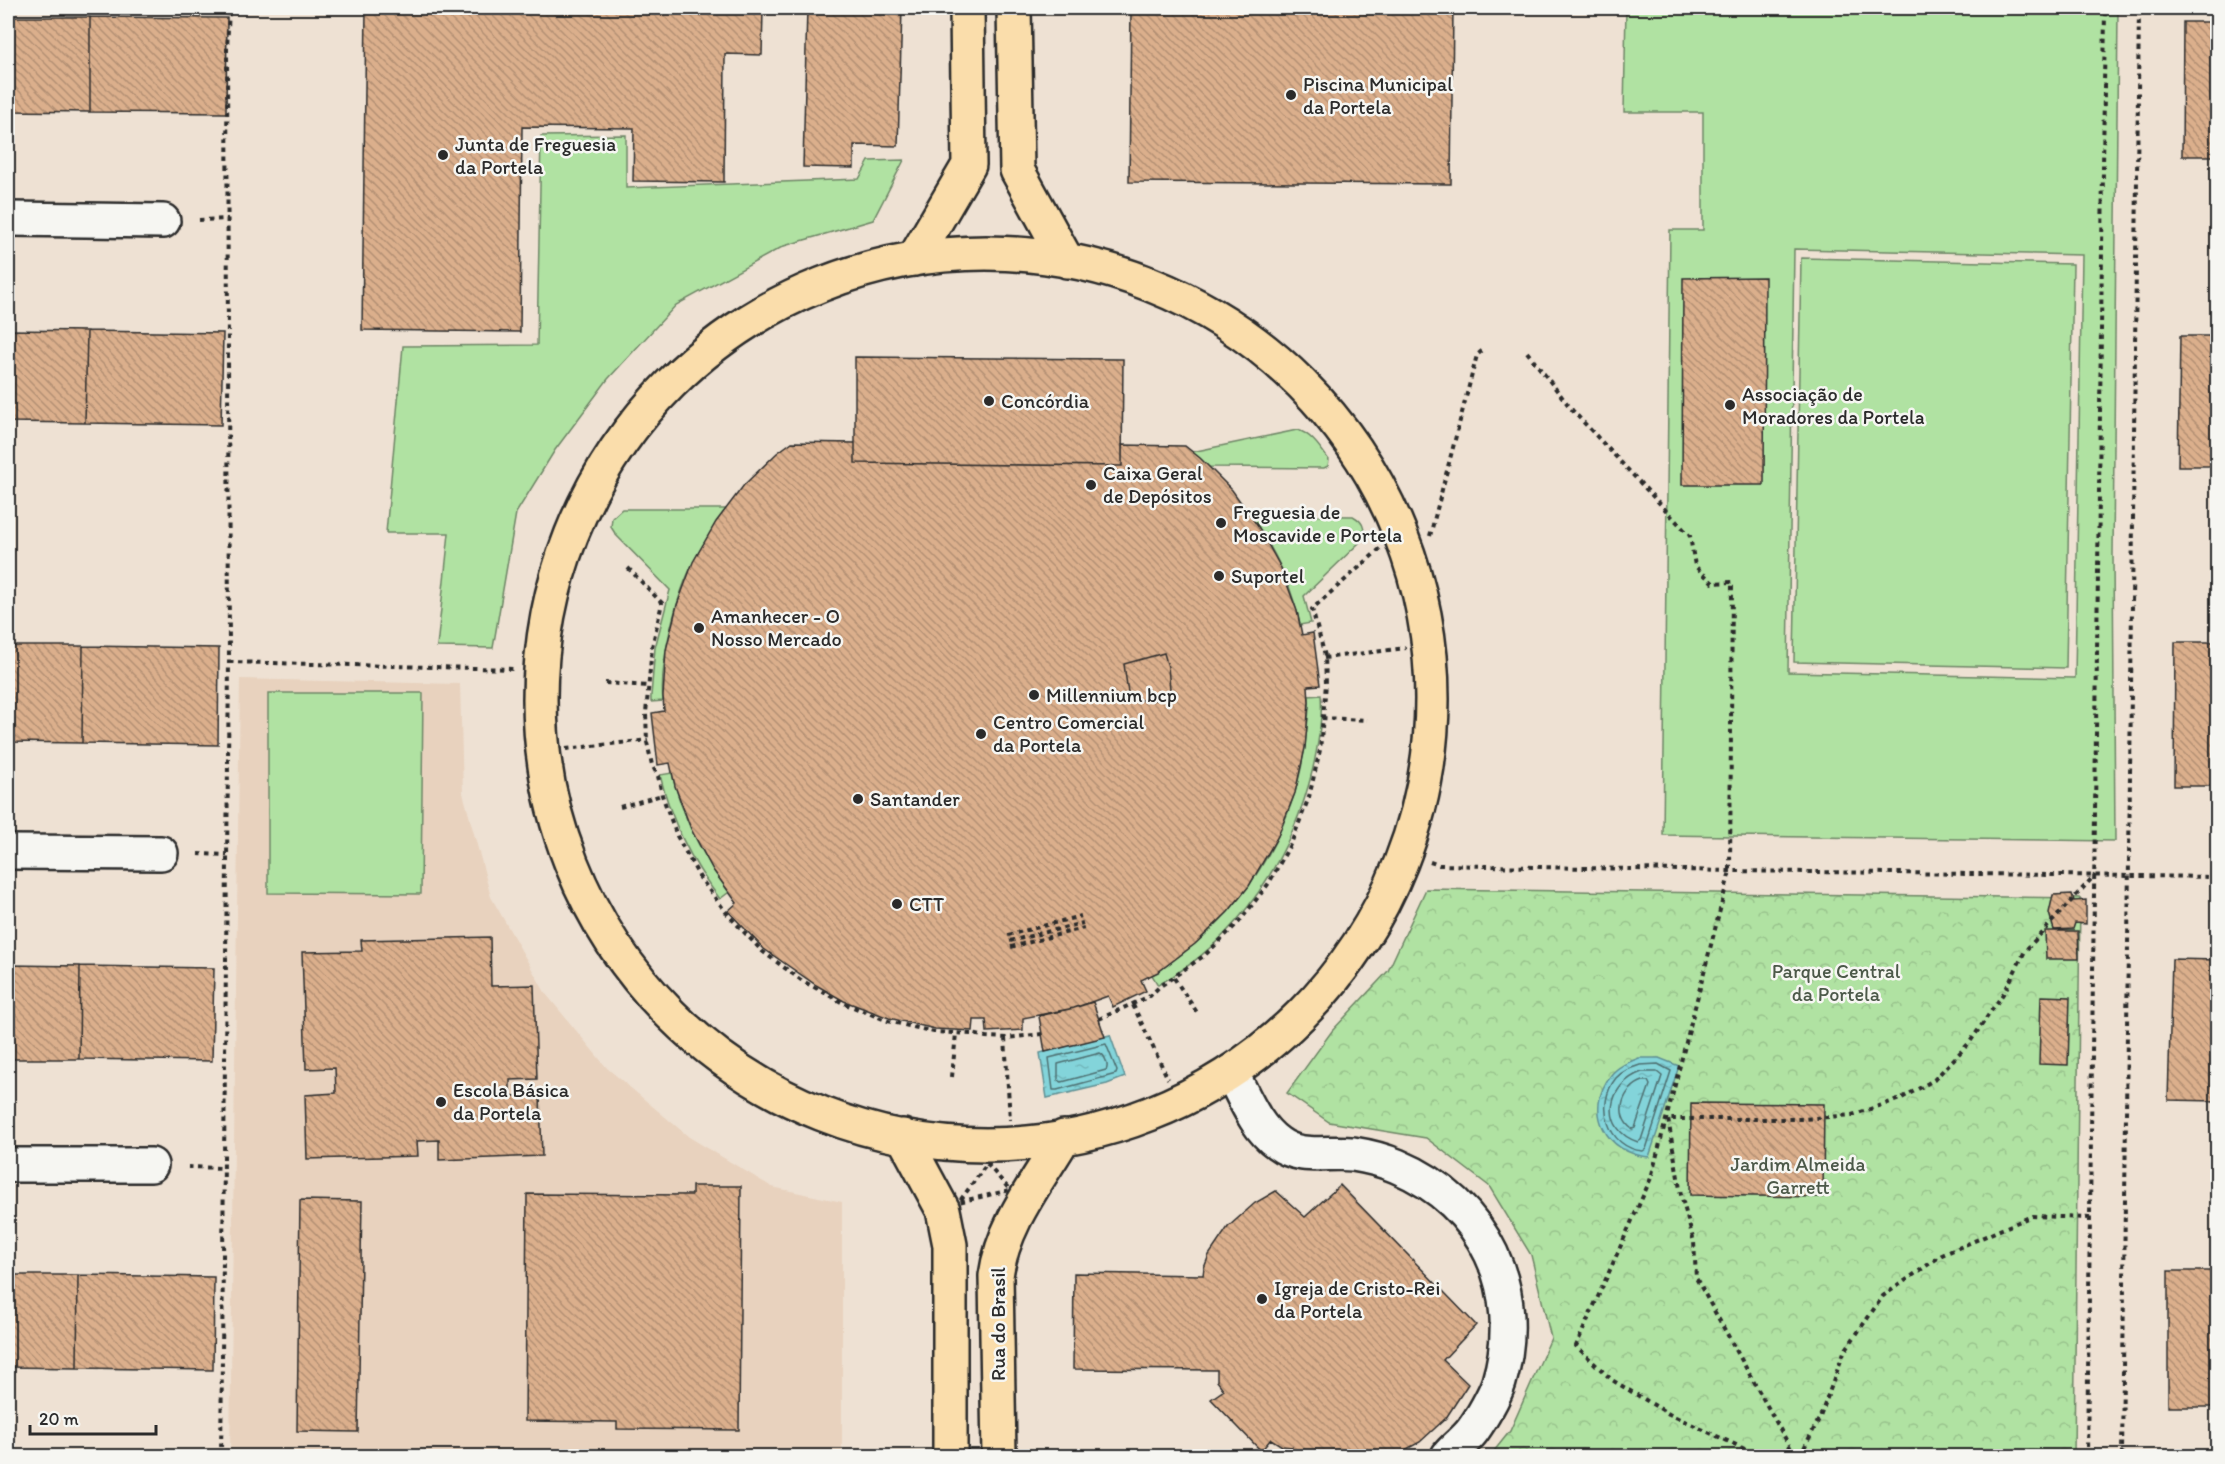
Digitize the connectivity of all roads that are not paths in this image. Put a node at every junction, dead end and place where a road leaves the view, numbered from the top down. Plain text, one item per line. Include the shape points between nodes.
1 (967, 8) edge
2 (1014, 8) edge
3 (8, 219) edge
4 (163, 221) dead end
5 (914, 259) junction
6 (1067, 261) junction
7 (8, 852) edge
8 (161, 853) dead end
9 (1231, 1072) junction
10 (903, 1136) junction
11 (1064, 1137) junction
12 (8, 1165) edge
13 (152, 1165) dead end
14 (950, 1456) edge
15 (999, 1456) edge
16 (1448, 1456) edge

1 - 5 main road via 969,165
2 - 6 main road via 1017,170
3 - 4 street
5 - 6 main road via 990,252
5 - 10 main road via 831,280 782,302 735,329 692,362 654,400 620,442 568,536 544,630 538,694 541,748 550,801 566,853 587,902 648,991 686,1030 774,1092 823,1114
6 - 9 main road via 1149,283 1198,306 1244,334 1286,368 1324,406 1369,469 1406,545 1422,597 1431,651 1430,757 1420,810 1403,861 1381,910 1352,956 1318,998 1280,1035
7 - 8 street
9 - 11 main road via 1141,1118
9 - 16 street via 1263,1130 1279,1145 1303,1154 1354,1154 1396,1166 1443,1191 1480,1230 1502,1279 1508,1331 1498,1384 1473,1430
10 - 11 main road via 982,1145
10 - 14 main road via 943,1210 950,1245
11 - 15 main road, Rua do Brasil via 1011,1224 999,1257
12 - 13 street

